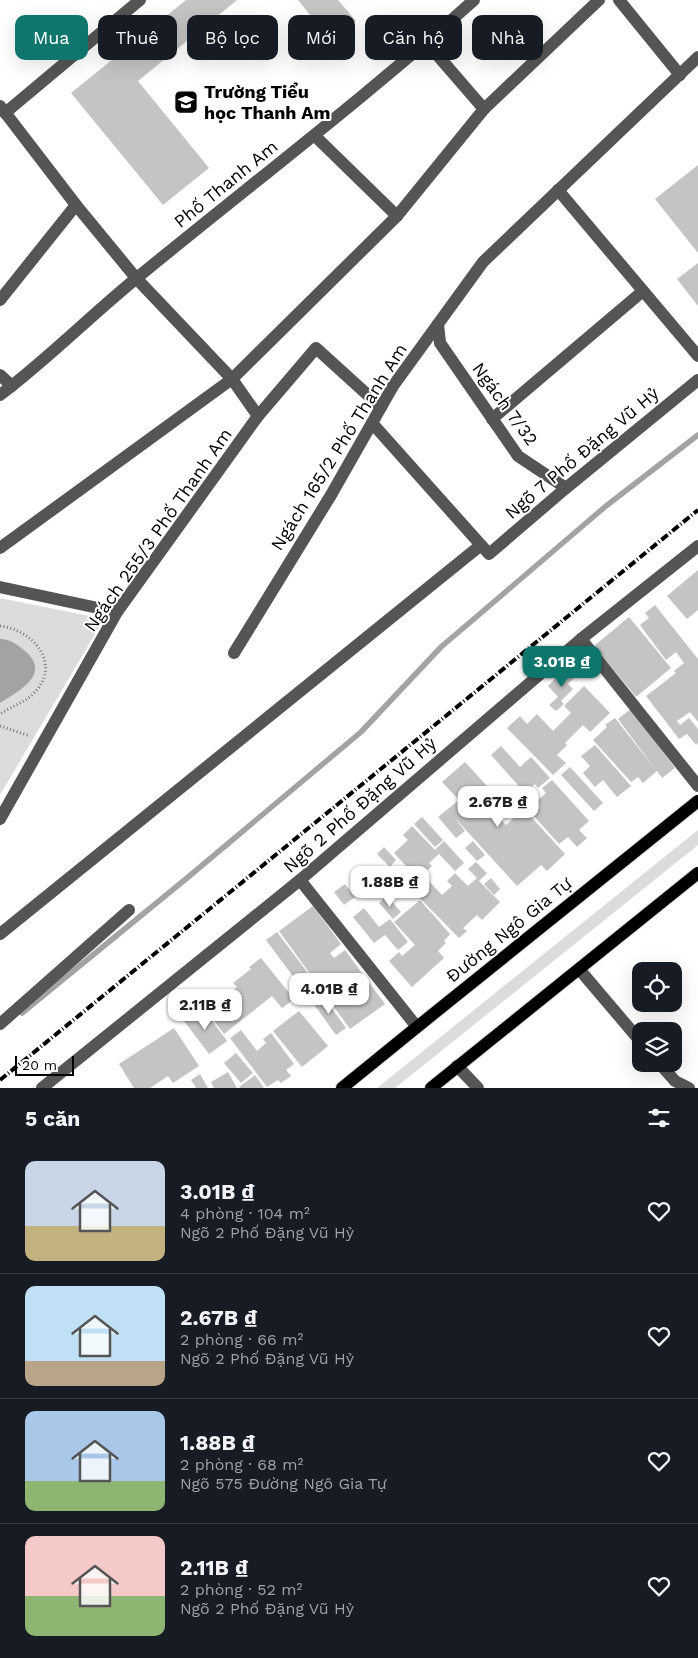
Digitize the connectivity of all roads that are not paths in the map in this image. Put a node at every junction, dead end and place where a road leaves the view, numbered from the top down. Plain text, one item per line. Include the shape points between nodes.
1 (140, 0) edge
2 (474, 0) edge
3 (599, 0) edge
4 (619, 0) edge
5 (457, 15) edge
6 (698, 57) edge
7 (405, 60) edge
8 (442, 60) edge
9 (680, 75) junction
10 (3, 109) edge
11 (484, 109) junction
12 (315, 136) junction
13 (558, 190) junction
14 (76, 205) junction
15 (397, 216) junction
16 (136, 278) junction
17 (643, 291) junction
18 (0, 300) edge
19 (438, 324) junction
20 (698, 356) edge
21 (0, 375) edge
22 (232, 379) junction
23 (698, 380) edge
24 (12, 386) junction
25 (0, 396) edge
26 (381, 407) junction
27 (258, 416) junction
28 (492, 419) junction
29 (372, 423) junction
30 (566, 488) junction
31 (698, 546) edge
32 (0, 548) edge
33 (485, 549) junction
34 (0, 587) edge
35 (117, 612) junction
36 (581, 639) junction
37 (234, 653) dead end
38 (698, 786) edge
39 (698, 802) edge
40 (0, 819) edge
41 (698, 873) edge
42 (300, 880) junction
43 (129, 910) dead end
44 (0, 934) edge
45 (579, 969) junction
46 (0, 1024) edge
47 (417, 1027) junction
48 (632, 1031) edge
49 (457, 1066) junction
50 (667, 1072) edge
51 (42, 1088) edge
52 (342, 1088) edge
53 (431, 1088) edge
54 (478, 1088) edge
55 (689, 1088) edge

1 - 10 street
2 - 5 street, Phố Thanh Am
3 - 11 street
4 - 9 street
6 - 9 street, Ngách 165/2 Phố Thanh Am
7 - 12 street, Phố Thanh Am
8 - 11 street
9 - 13 street, Ngách 165/2 Phố Thanh Am
10 - 14 street
11 - 15 street
12 - 15 street
12 - 16 street, Phố Thanh Am
13 - 17 street
13 - 19 street, Ngách 165/2 Phố Thanh Am via 483,262
14 - 16 street
14 - 18 street
15 - 22 street
16 - 22 street
16 - 24 street, Phố Thanh Am
17 - 20 street
17 - 28 street
19 - 26 street, Ngách 165/2 Phố Thanh Am
19 - 28 street, Ngách 7/32 via 440,343
21 - 24 street
22 - 27 street
22 - 32 street
23 - 30 street, Ngõ 7 Phố Đặng Vũ Hỷ
24 - 25 street, Phố Thanh Am
26 - 27 street, Ngách 255/3 Phố Thanh Am via 316,348
26 - 29 street, Ngách 165/2 Phố Thanh Am
27 - 35 street, Ngách 255/3 Phố Thanh Am
28 - 30 street, Ngách 7/32 via 518,456
29 - 33 street
29 - 37 street, Ngách 165/2 Phố Thanh Am
30 - 33 street, Ngõ 7 Phố Đặng Vũ Hỷ
31 - 36 street, Ngõ 2 Phố Đặng Vũ Hỷ
33 - 44 street, Ngõ 7 Phố Đặng Vũ Hỷ
34 - 35 street
35 - 40 street, Ngách 255/3 Phố Thanh Am
36 - 38 street
36 - 42 street, Ngõ 2 Phố Đặng Vũ Hỷ
39 - 47 main road, Đường Ngô Gia Tự
41 - 45 main road
42 - 47 street
42 - 51 street, Ngõ 2 Phố Đặng Vũ Hỷ
43 - 46 street
45 - 48 street
45 - 49 main road
47 - 52 main road, Đường Ngô Gia Tự
49 - 53 main road
49 - 54 street
50 - 55 street via 675,1081

